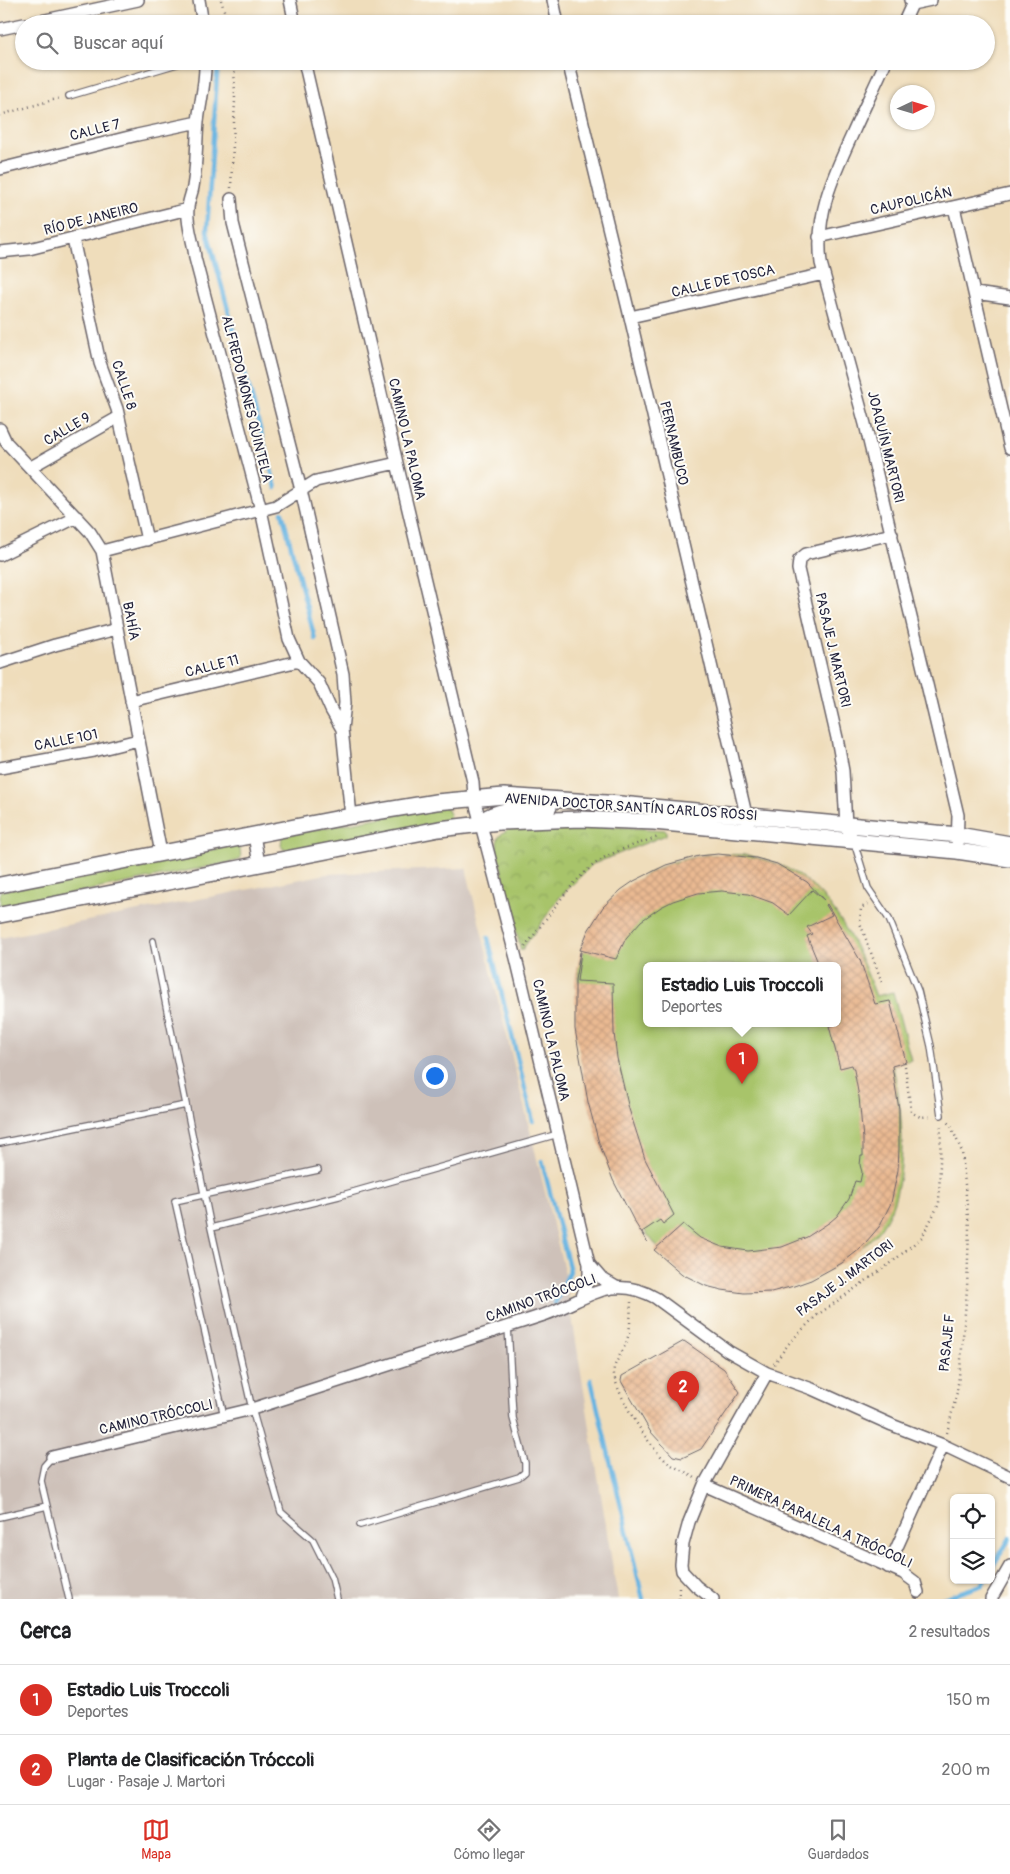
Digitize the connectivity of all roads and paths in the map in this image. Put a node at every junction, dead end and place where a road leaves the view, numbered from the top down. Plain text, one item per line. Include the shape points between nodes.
1 (138, 0) edge
2 (199, 0) edge
3 (221, 0) edge
4 (290, 0) edge
5 (553, 0) edge
6 (931, 0) edge
7 (912, 1) edge
8 (67, 15) edge
9 (202, 15) edge
10 (225, 15) edge
11 (293, 15) edge
12 (556, 15) edge
13 (907, 15) edge
14 (15, 26) edge
15 (0, 30) edge
16 (156, 70) edge
17 (205, 70) edge
18 (234, 70) edge
19 (306, 70) edge
20 (570, 70) edge
21 (882, 70) edge
22 (68, 96) joint
23 (0, 115) edge
24 (198, 122) junction
25 (0, 169) edge
26 (1010, 194) edge
27 (231, 199) joint
28 (954, 207) junction
29 (188, 209) junction
30 (819, 237) junction
31 (73, 239) junction
32 (0, 252) edge
33 (824, 274) junction
34 (975, 293) junction
35 (1010, 298) edge
36 (630, 317) junction
37 (1005, 405) edge
38 (118, 417) junction
39 (0, 429) edge
40 (3, 444) edge
41 (1010, 448) edge
42 (396, 463) junction
43 (30, 467) junction
44 (302, 490) junction
45 (260, 510) junction
46 (77, 517) junction
47 (892, 534) junction
48 (147, 540) junction
49 (102, 551) junction
50 (0, 555) edge
51 (117, 629) junction
52 (299, 661) junction
53 (0, 663) edge
54 (131, 702) junction
55 (342, 729) junction
56 (138, 740) junction
57 (0, 768) edge
58 (474, 798) junction
59 (568, 800) junction
60 (351, 816) junction
61 (746, 816) junction
62 (481, 823) junction
63 (674, 824) junction
64 (846, 826) junction
65 (750, 832) junction
66 (254, 835) junction
67 (958, 835) junction
68 (854, 842) junction
69 (1010, 844) edge
70 (956, 851) junction
71 (161, 852) junction
72 (1010, 859) edge
73 (259, 864) junction
74 (0, 884) edge
75 (875, 899) junction
76 (0, 915) edge
77 (153, 941) dead end
78 (516, 958) junction
79 (883, 985) dead end
80 (905, 1066) dead end
81 (186, 1105) junction
82 (941, 1115) junction
83 (558, 1134) junction
84 (0, 1143) edge
85 (318, 1170) dead end
86 (204, 1194) junction
87 (211, 1228) junction
88 (589, 1264) junction
89 (616, 1287) junction
90 (632, 1288) junction
91 (582, 1297) junction
92 (508, 1326) junction
93 (767, 1373) junction
94 (252, 1409) junction
95 (224, 1416) junction
96 (943, 1445) junction
97 (52, 1457) joint
98 (1010, 1477) edge
99 (704, 1485) junction
100 (48, 1506) junction
101 (0, 1517) edge
102 (360, 1525) dead end
103 (1010, 1566) edge
104 (888, 1567) junction
105 (918, 1592) dead end
106 (70, 1599) edge
107 (337, 1599) edge
108 (713, 1599) edge
109 (990, 1599) edge

1 - 8 street
2 - 9 street
3 - 10 path
4 - 11 street
5 - 12 street
6 - 7 street
7 - 13 street
14 - 15 street
16 - 22 lane
17 - 24 street, ALFREDO MONES QUINTELA
18 - 27 path
19 - 42 street, CAMINO LA PALOMA
20 - 36 street, PERNAMBUCO
21 - 30 street, JOAQUÍN MARTORI via 832,179
22 - 23 path
24 - 25 street, CALLE 7
24 - 29 street, ALFREDO MONES QUINTELA via 197,164
26 - 28 street, CAUPOLICÁN
27 - 44 street, ALFREDO MONES QUINTELA via 233,223
28 - 30 street, CAUPOLICÁN
28 - 34 street
29 - 31 street, RÍO DE JANEIRO
29 - 45 street, ALFREDO MONES QUINTELA via 195,258
30 - 33 street, JOAQUÍN MARTORI
31 - 32 street, RÍO DE JANEIRO
31 - 38 street, CALLE 8 via 100,363
33 - 36 street, CALLE DE TOSCA
33 - 47 street, JOAQUÍN MARTORI
34 - 35 street
34 - 37 street
36 - 61 street, PERNAMBUCO
37 - 41 street
38 - 43 street, CALLE 9
38 - 48 street, CALLE 8
39 - 40 street, BAHÍA
40 - 43 street, BAHÍA
42 - 44 street via 334,476
42 - 58 street, CAMINO LA PALOMA via 473,782
43 - 46 street, BAHÍA
44 - 45 street via 276,506
44 - 55 street, ALFREDO MONES QUINTELA via 343,674 345,703
45 - 48 street
45 - 52 street, ALFREDO MONES QUINTELA via 289,639
46 - 49 street, BAHÍA
46 - 50 street
47 - 64 street, PASAJE J. MARTORI via 806,554 799,560 798,569 843,771
47 - 67 street, JOAQUÍN MARTORI via 958,815
48 - 49 street
49 - 51 street, BAHÍA
51 - 53 street
51 - 54 street, BAHÍA
52 - 54 street, CALLE 11
52 - 55 street, ALFREDO MONES QUINTELA via 318,683
54 - 56 street, BAHÍA
55 - 60 street, ALFREDO MONES QUINTELA
56 - 57 street, CALLE 101
56 - 71 street, BAHÍA
58 - 59 street, AVENIDA DOCTOR SANTÍN CARLOS ROSSI via 504,796
58 - 60 street, AVENIDA DOCTOR SANTÍN CARLOS ROSSI
58 - 62 street, CAMINO LA PALOMA
59 - 61 street, AVENIDA DOCTOR SANTÍN CARLOS ROSSI
59 - 62 street via 553,807 496,813
60 - 66 street, AVENIDA DOCTOR SANTÍN CARLOS ROSSI
61 - 64 street, AVENIDA DOCTOR SANTÍN CARLOS ROSSI
61 - 65 street, PERNAMBUCO
62 - 63 street, AVENIDA DOCTOR SANTÍN CARLOS ROSSI via 580,819
62 - 73 street, AVENIDA DOCTOR SANTÍN CARLOS ROSSI
62 - 78 street, CAMINO LA PALOMA
63 - 65 street, AVENIDA DOCTOR SANTÍN CARLOS ROSSI
63 - 78 path via 661,836 593,865 568,891
64 - 67 street, AVENIDA DOCTOR SANTÍN CARLOS ROSSI
64 - 68 street, PASAJE J. MARTORI
65 - 68 street, AVENIDA DOCTOR SANTÍN CARLOS ROSSI
66 - 71 street, AVENIDA DOCTOR SANTÍN CARLOS ROSSI
66 - 73 street
67 - 69 street, AVENIDA DOCTOR SANTÍN CARLOS ROSSI
67 - 70 street, JOAQUÍN MARTORI
68 - 70 street, AVENIDA DOCTOR SANTÍN CARLOS ROSSI
68 - 75 lane via 868,888
70 - 72 street, AVENIDA DOCTOR SANTÍN CARLOS ROSSI
71 - 74 street, AVENIDA DOCTOR SANTÍN CARLOS ROSSI
73 - 76 street, AVENIDA DOCTOR SANTÍN CARLOS ROSSI
75 - 79 path via 861,908 860,923
75 - 82 lane via 889,919 918,991 931,1046
77 - 81 lane
78 - 83 street, CAMINO LA PALOMA
80 - 82 path via 912,1112 920,1117
81 - 84 lane
81 - 86 lane
82 - 93 path, PASAJE J. MARTORI via 939,1204 922,1237 816,1316 790,1342
82 - 96 path, PASAJE F via 952,1126 962,1152 969,1228 961,1360 951,1421
83 - 87 lane via 339,1196
83 - 88 street, CAMINO LA PALOMA
85 - 86 lane
86 - 87 lane
86 - 95 lane via 176,1201
87 - 94 lane
88 - 89 street via 600,1278
88 - 91 street, CAMINO LA PALOMA
89 - 90 street, CAMINO TRÓCCOLI
89 - 91 street, CAMINO TRÓCCOLI
90 - 93 street, CAMINO TRÓCCOLI via 656,1298 728,1351
90 - 99 path via 628,1340 614,1369 615,1380 647,1439 661,1457
91 - 92 street, CAMINO TRÓCCOLI via 554,1311
92 - 94 street, CAMINO TRÓCCOLI
92 - 102 lane via 513,1418 525,1472 518,1478
93 - 96 street, CAMINO TRÓCCOLI
93 - 99 street
94 - 95 street, CAMINO TRÓCCOLI
94 - 107 lane via 281,1512 313,1540 332,1578
95 - 97 street, CAMINO TRÓCCOLI
96 - 98 street, CAMINO TRÓCCOLI
96 - 104 street
97 - 100 lane via 44,1466 41,1481
99 - 104 street, PRIMERA PARALELA A TRÓCCOLI
99 - 108 street via 689,1522 680,1564 687,1578
100 - 101 lane
100 - 106 lane
103 - 109 street
104 - 105 street, PRIMERA PARALELA A TRÓCCOLI via 915,1582

